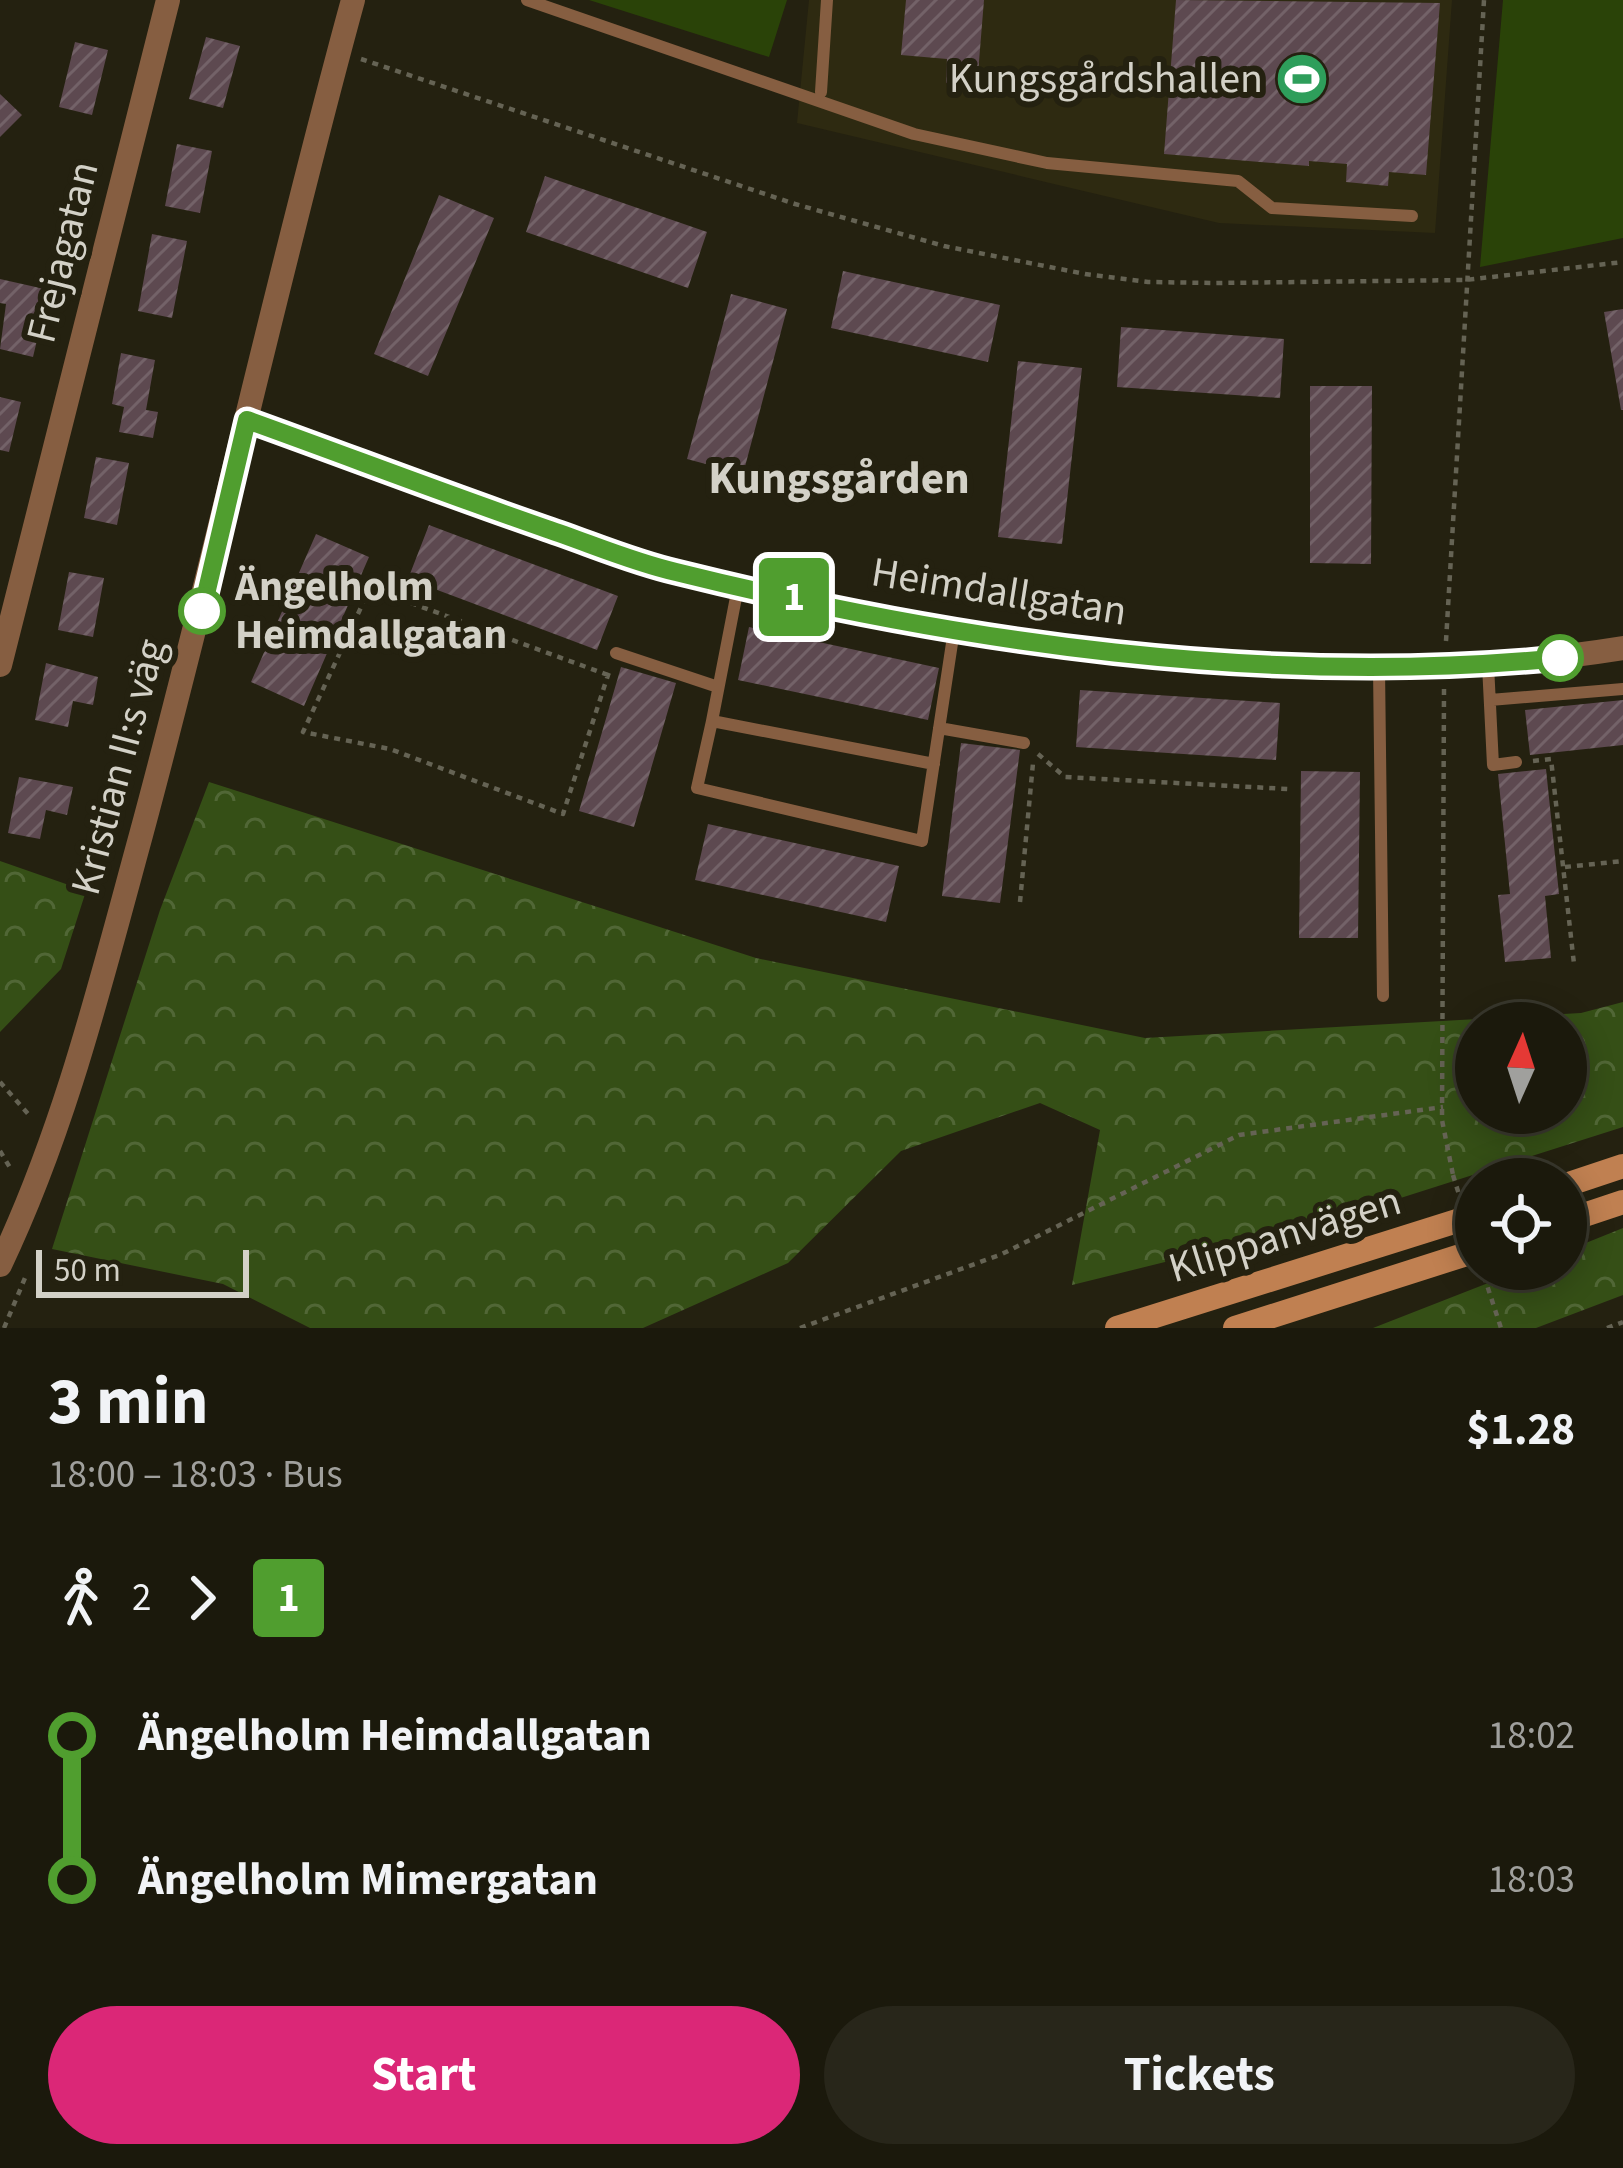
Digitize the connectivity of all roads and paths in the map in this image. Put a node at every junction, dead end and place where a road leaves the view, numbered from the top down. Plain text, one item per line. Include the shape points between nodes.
1 (168, 0) edge
2 (353, 0) edge
3 (527, 0) edge
4 (826, 0) edge
5 (1484, 0) edge
6 (339, 52) junction
7 (821, 92) dead end
8 (1412, 216) dead end
9 (1623, 262) edge
10 (1465, 280) junction
11 (247, 420) junction
12 (739, 585) junction
13 (954, 630) junction
14 (1623, 648) edge
15 (616, 653) joint
16 (0, 664) edge
17 (1488, 664) junction
18 (1379, 667) junction
19 (1444, 668) junction
20 (608, 675) junction
21 (718, 687) junction
22 (1623, 689) edge
23 (1490, 700) junction
24 (712, 721) junction
25 (939, 728) junction
26 (1024, 743) dead end
27 (1516, 763) joint
28 (934, 764) junction
29 (1288, 789) dead end
30 (1623, 861) edge
31 (1565, 867) junction
32 (1020, 902) dead end
33 (1574, 964) dead end
34 (1383, 996) dead end
35 (0, 1082) edge
36 (1443, 1106) junction
37 (33, 1120) dead end
38 (0, 1150) edge
39 (1623, 1166) edge
40 (12, 1171) dead end
41 (1587, 1178) edge
42 (1455, 1182) edge
43 (1623, 1202) edge
44 (1587, 1214) edge
45 (1455, 1222) edge
46 (1455, 1258) edge
47 (0, 1265) edge
48 (1488, 1290) edge
49 (1623, 1322) edge
50 (800, 1328) edge
51 (1117, 1328) edge
52 (1235, 1328) edge
53 (1501, 1328) edge
54 (1607, 1328) edge

1 - 16 street, Frejagatan
2 - 6 street, Kristian II:s väg
3 - 8 lane via 914,134 1047,163 1238,182 1272,208
4 - 7 lane
5 - 10 path
6 - 10 path via 795,204 1022,263 1148,282
6 - 11 street, Kristian II:s väg
9 - 10 path
10 - 19 path
11 - 12 street, Heimdallgatan via 673,572
11 - 47 street, Kristian II:s väg via 82,1049
12 - 13 street, Heimdallgatan
12 - 21 lane
13 - 18 street, Heimdallgatan via 1210,662
13 - 25 lane
14 - 17 street, Heimdallgatan
15 - 20 path
15 - 21 lane
17 - 19 street, Heimdallgatan
17 - 23 lane
18 - 19 street, Heimdallgatan
18 - 34 lane
19 - 36 path
20 - 20 path via 563,814 391,749 304,732 370,588
21 - 24 lane
22 - 23 lane
23 - 27 lane via 1493,765
24 - 28 lane
24 - 28 lane via 697,788 922,841
25 - 26 lane
25 - 28 lane
27 - 31 path via 1551,759
29 - 32 path via 1065,777 1034,751
30 - 31 path
31 - 33 path
35 - 37 path
36 - 42 path, bridge
36 - 50 path via 1239,1135 1002,1254
38 - 40 path
39 - 41 main road
43 - 44 main road
45 - 51 main road, Klippanvägen
46 - 52 main road, Klippanvägen
48 - 53 path
49 - 54 path

